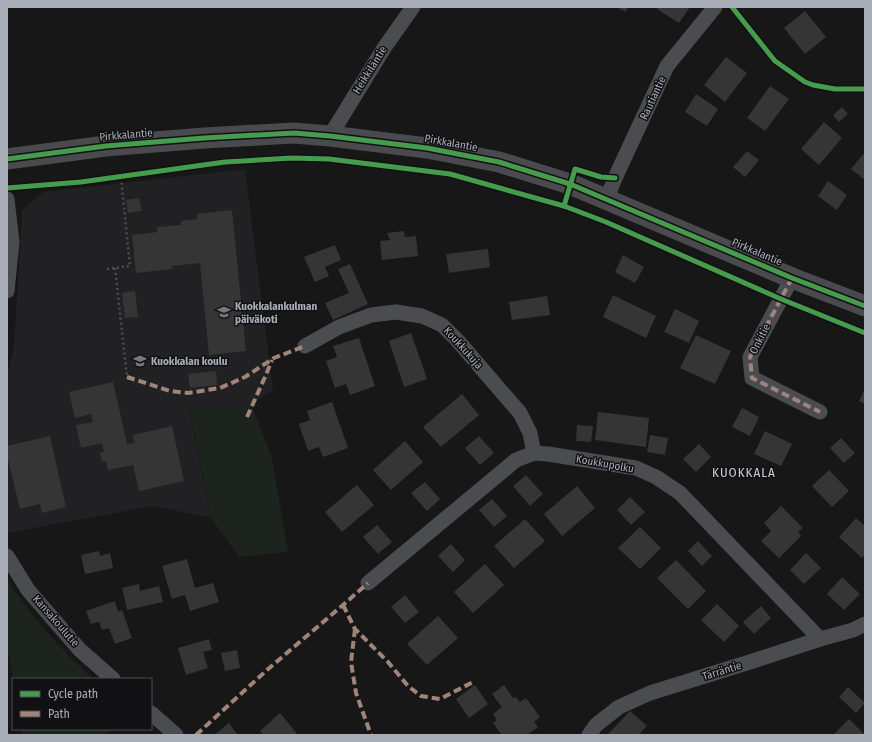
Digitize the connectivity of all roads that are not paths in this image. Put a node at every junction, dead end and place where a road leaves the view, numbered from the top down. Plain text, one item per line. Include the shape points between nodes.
1 (413, 7) edge
2 (715, 7) edge
3 (805, 82) dead end
4 (865, 89) edge
5 (330, 136) junction
6 (7, 159) edge
7 (607, 198) junction
8 (7, 199) edge
9 (792, 278) junction
10 (7, 291) edge
11 (865, 306) edge
12 (305, 346) dead end
13 (820, 412) dead end
14 (534, 453) junction
15 (7, 556) edge
16 (368, 583) dead end
17 (865, 624) edge
18 (820, 639) junction
19 (112, 678) edge
20 (152, 714) edge
21 (176, 735) edge
22 (589, 735) edge

1 - 5 street, Heikkiläntie via 384,48
2 - 7 street, Rautiantie via 667,66
3 - 4 lane via 835,89
5 - 6 street, Pirkkalantie via 294,133 204,138 106,146
5 - 7 street, Pirkkalantie via 427,148 499,162
7 - 9 street, Pirkkalantie
8 - 10 street via 12,242
9 - 11 street, Pirkkalantie
9 - 13 street, Onkitie via 750,357 752,378
12 - 14 street, Koukkukuja via 339,327 371,316 396,312 422,316 442,325 520,413 530,432
14 - 16 street via 516,460
14 - 18 street, Koukkupolku via 636,468 680,492
15 - 19 street, Kansakoulutie via 28,590 80,650
17 - 18 street, Tärräntie
18 - 22 street, Tärräntie via 650,693 619,707 596,725
20 - 21 street

